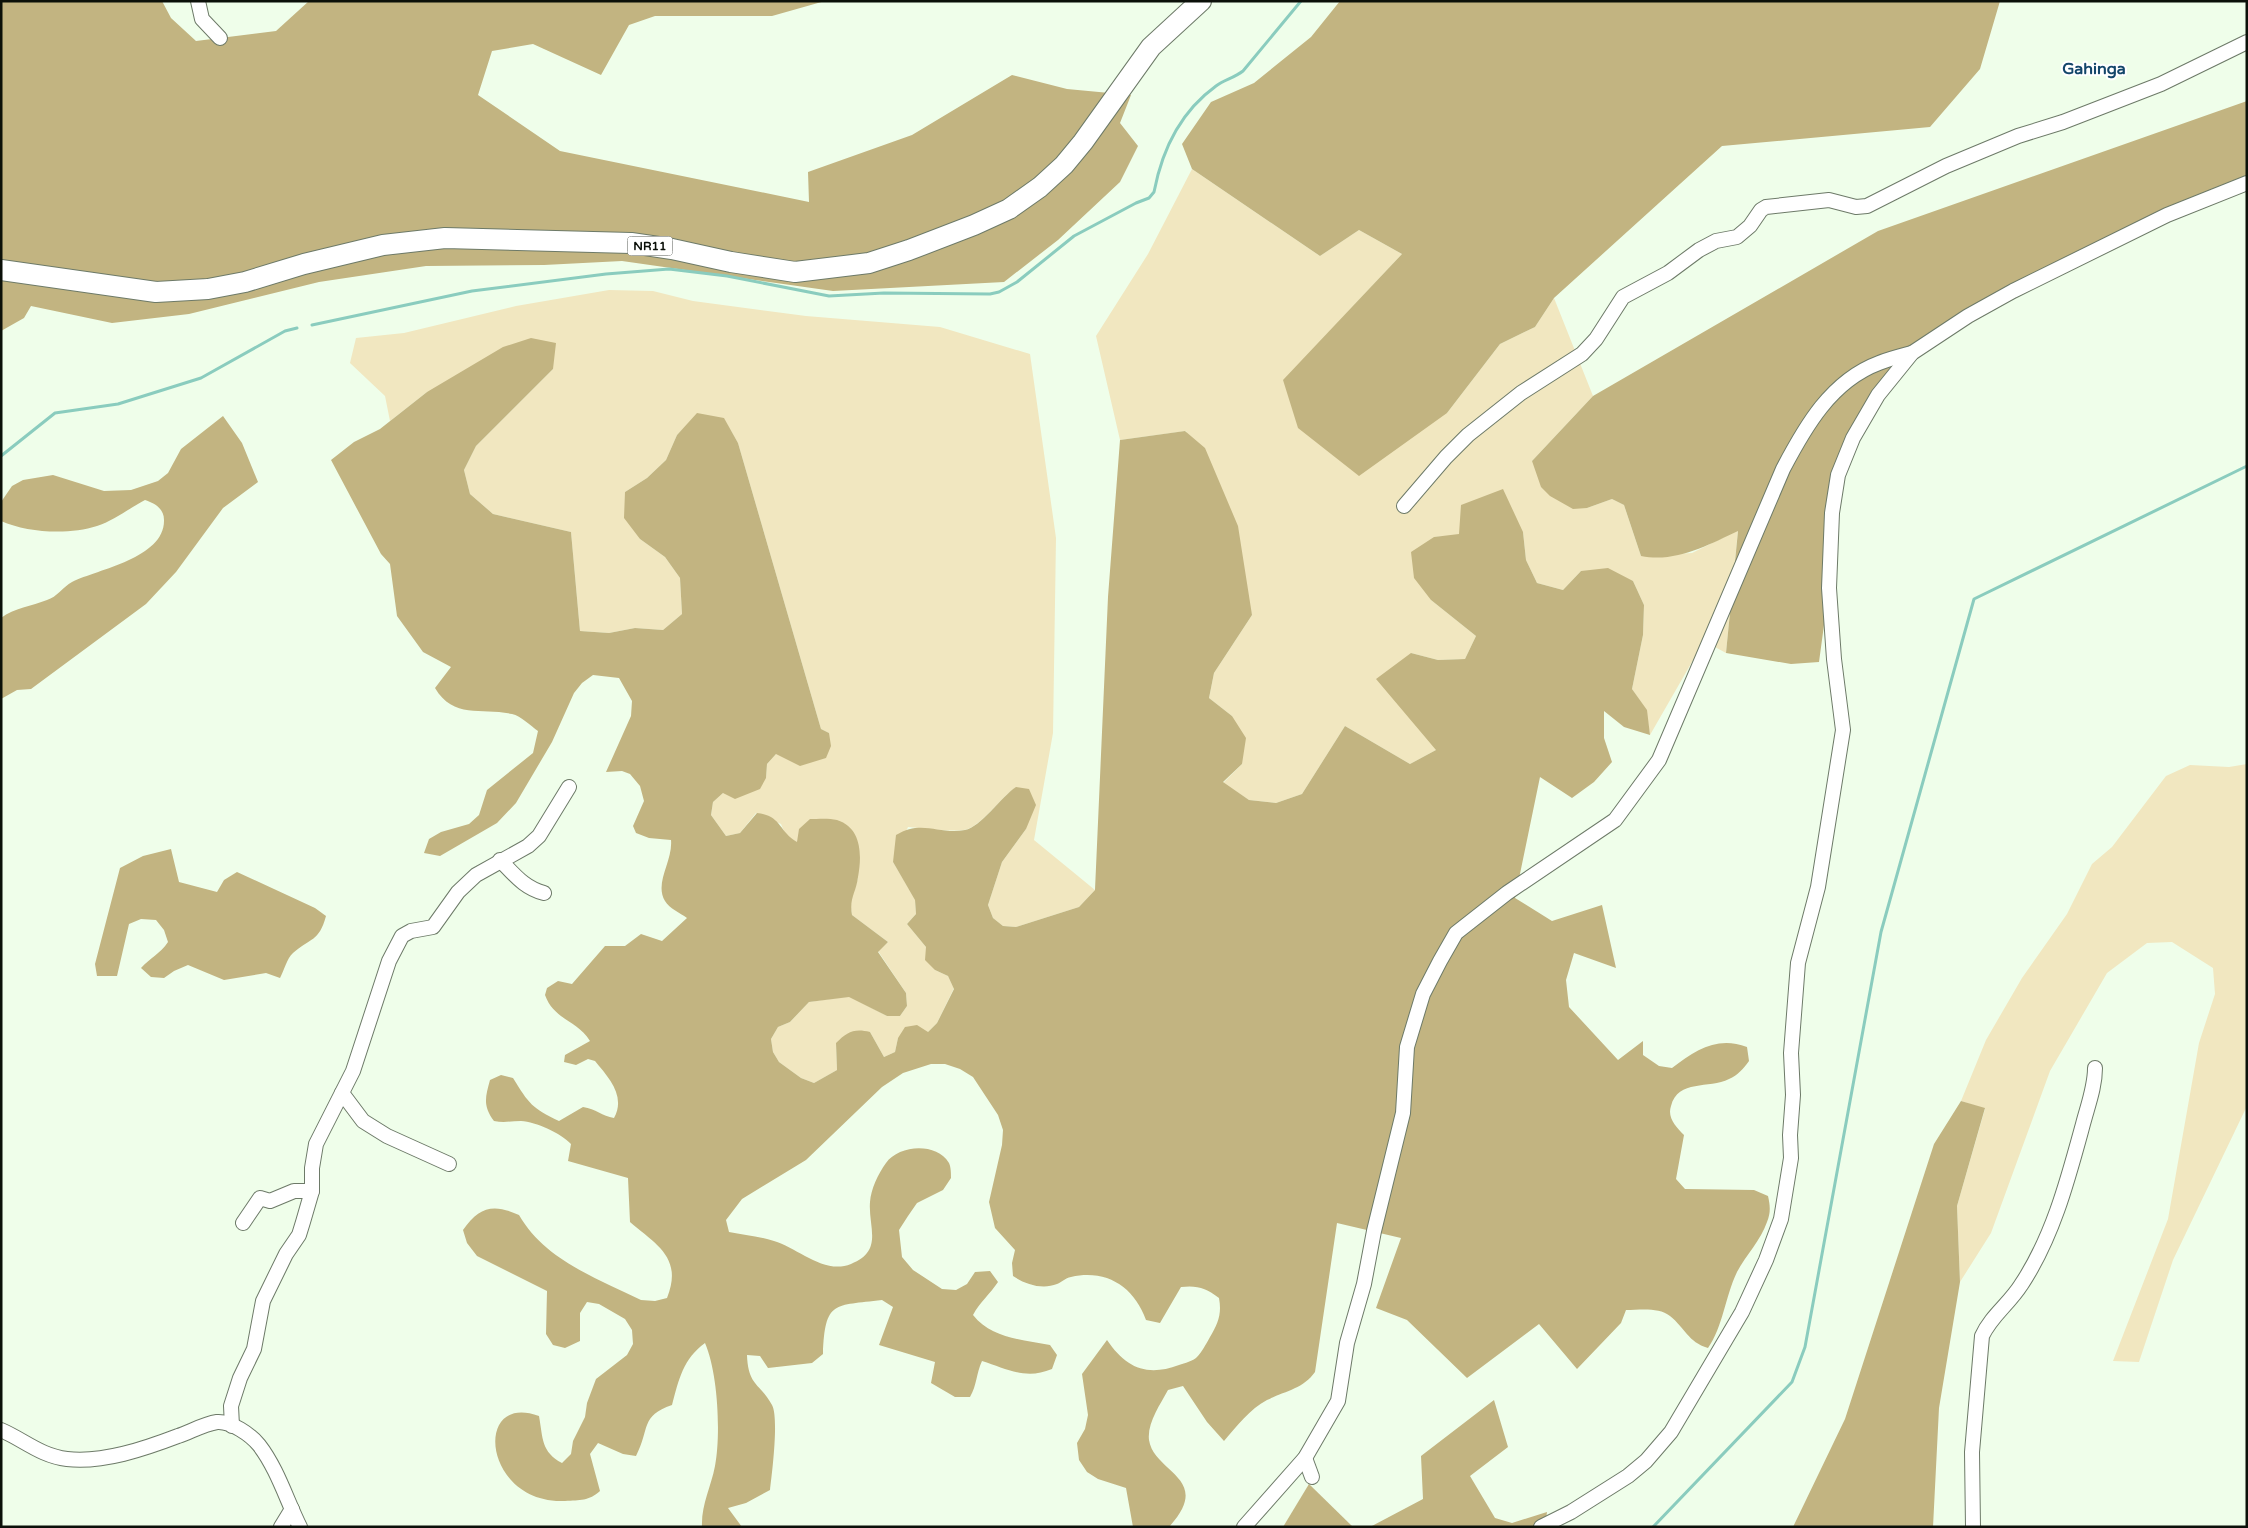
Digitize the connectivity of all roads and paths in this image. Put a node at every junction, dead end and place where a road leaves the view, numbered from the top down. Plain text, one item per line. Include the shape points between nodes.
1 (198, 1) edge
2 (1201, 1) edge
3 (220, 38) dead end
4 (2247, 42) edge
5 (2247, 183) edge
6 (1, 270) edge
7 (1912, 353) junction
8 (1404, 506) dead end
9 (569, 787) dead end
10 (500, 860) junction
11 (544, 893) dead end
12 (2095, 1068) dead end
13 (342, 1093) junction
14 (449, 1164) dead end
15 (312, 1191) junction
16 (243, 1223) dead end
17 (232, 1426) junction
18 (1, 1430) edge
19 (1305, 1458) junction
20 (1312, 1477) dead end
21 (292, 1509) junction
22 (281, 1527) edge
23 (300, 1527) edge
24 (1244, 1527) edge
25 (1541, 1527) edge
26 (1973, 1527) edge

1 - 3 street via 202,19
2 - 6 highway, NR11 via 1151,47 1083,142 1040,187 1009,209 974,225 869,263 795,272 630,243 445,238 383,245 208,289 156,292
4 - 8 street via 2161,84 1946,166 1867,206 1856,207 1828,200 1766,207 1737,237 1716,241 1668,273 1623,297 1596,339 1582,354 1521,393 1468,436
5 - 7 street via 2167,215 2013,291
7 - 19 street via 1878,363 1849,379 1824,404 1802,434 1783,469 1659,760 1614,820 1506,893 1456,933 1440,961 1424,994 1407,1047 1403,1113 1347,1344 1338,1401
7 - 25 street via 1878,395 1853,438 1838,475 1832,513 1829,588 1843,730 1818,888 1798,963 1791,1053 1791,1158 1775,1237 1742,1312 1660,1446 1628,1476
9 - 10 street via 539,836 528,846
10 - 11 street via 521,883
10 - 13 street via 462,887 433,927 402,936 389,962 356,1062
12 - 26 street via 2079,1137 2047,1240 2021,1285 1987,1325 1982,1336 1972,1452
13 - 14 street via 363,1121 387,1136
13 - 15 street via 316,1144
15 - 16 street via 294,1191 270,1201 260,1198
15 - 17 street via 299,1235 263,1301 254,1350 231,1406
17 - 18 street via 216,1422 152,1446 81,1460 37,1451
17 - 21 street via 258,1444
19 - 20 street
19 - 24 street
21 - 22 street
21 - 23 street

